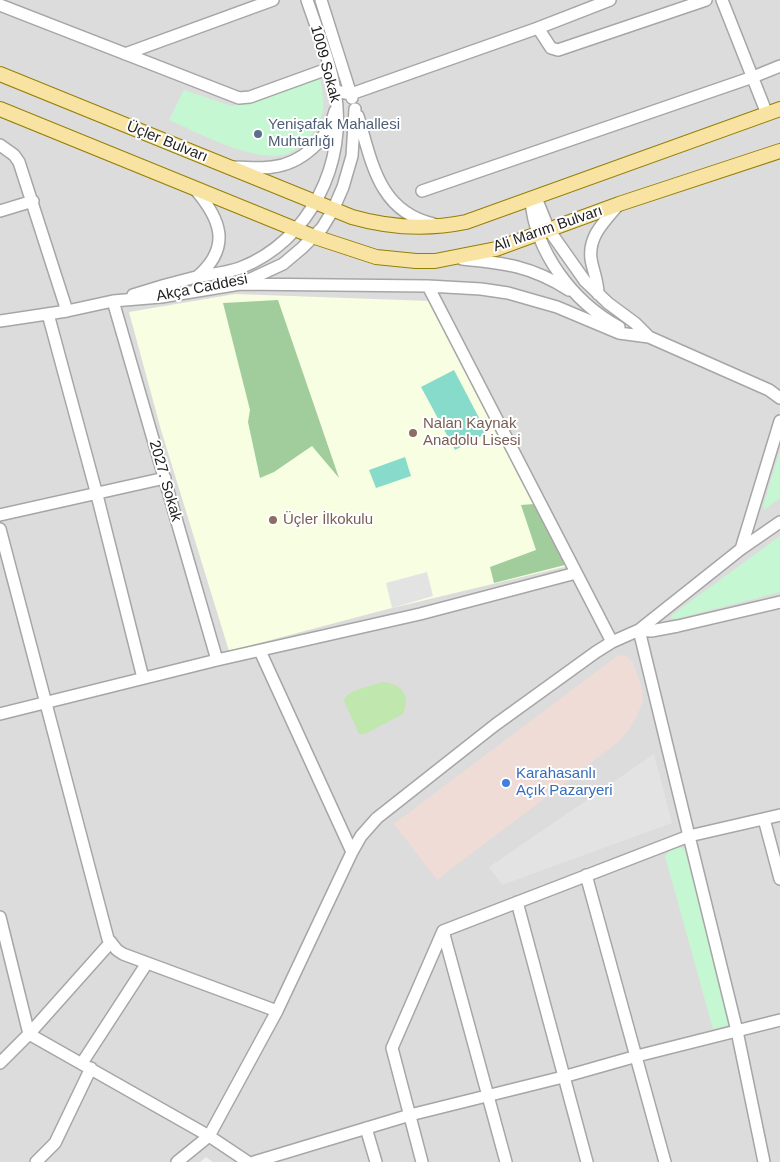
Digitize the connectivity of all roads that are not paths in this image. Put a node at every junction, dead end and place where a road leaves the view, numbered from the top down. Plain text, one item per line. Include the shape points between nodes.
1 (273, 0) edge
2 (308, 0) edge
3 (321, 0) edge
4 (610, 0) edge
5 (706, 0) edge
6 (722, 0) edge
7 (0, 4) edge
8 (538, 28) junction
9 (125, 54) junction
10 (780, 66) edge
11 (330, 68) junction
12 (0, 74) edge
13 (752, 77) junction
14 (351, 94) junction
15 (336, 96) junction
16 (355, 108) junction
17 (0, 109) edge
18 (773, 112) edge
19 (0, 144) edge
20 (780, 151) edge
21 (230, 167) junction
22 (193, 187) junction
23 (422, 190) dead end
24 (533, 199) junction
25 (33, 202) junction
26 (316, 202) junction
27 (619, 204) junction
28 (333, 210) junction
29 (0, 211) edge
30 (446, 226) junction
31 (296, 229) junction
32 (544, 232) junction
33 (312, 236) junction
34 (455, 258) junction
35 (196, 277) junction
36 (240, 284) junction
37 (428, 286) junction
38 (598, 294) junction
39 (581, 297) junction
40 (113, 302) junction
41 (67, 311) junction
42 (48, 314) junction
43 (0, 321) edge
44 (635, 335) junction
45 (649, 337) junction
46 (780, 398) edge
47 (780, 420) edge
48 (164, 478) junction
49 (97, 494) junction
50 (0, 515) edge
51 (780, 522) edge
52 (0, 529) edge
53 (741, 549) junction
54 (576, 573) junction
55 (780, 602) edge
56 (639, 630) junction
57 (612, 642) junction
58 (260, 651) junction
59 (217, 660) junction
60 (144, 678) junction
61 (45, 703) junction
62 (0, 714) edge
63 (780, 815) edge
64 (764, 819) junction
65 (689, 836) junction
66 (352, 852) junction
67 (586, 875) junction
68 (780, 879) edge
69 (517, 902) junction
70 (0, 918) edge
71 (444, 931) junction
72 (111, 942) junction
73 (147, 963) junction
74 (277, 1011) junction
75 (780, 1020) edge
76 (736, 1031) junction
77 (29, 1034) junction
78 (637, 1056) junction
79 (0, 1063) edge
80 (86, 1066) junction
81 (563, 1077) junction
82 (487, 1096) junction
83 (410, 1115) junction
84 (366, 1128) junction
85 (209, 1136) junction
86 (36, 1162) edge
87 (177, 1162) edge
88 (248, 1162) edge
89 (254, 1162) edge
90 (376, 1162) edge
91 (422, 1162) edge
92 (506, 1162) edge
93 (586, 1162) edge
94 (665, 1162) edge
95 (764, 1162) edge

1 - 9 street
2 - 11 street, 1009 Sokak
3 - 14 street, 1009 Sokak
4 - 8 street
5 - 8 street via 558,50 551,48
6 - 13 street
7 - 9 street
8 - 14 street
9 - 11 street via 239,98
10 - 13 street
11 - 15 street, 1009 Sokak
12 - 21 main road, Üçler Bulvarı
13 - 18 street
13 - 23 street
14 - 15 street
14 - 16 street, 1009 Sokak
15 - 21 street via 335,113 328,130 306,154 272,167
15 - 26 street, 1009 Sokak via 338,129 332,160
16 - 28 street, Akça Caddesi via 352,156
16 - 30 street, 1009 Sokak via 376,174 388,197 407,213 431,224
17 - 22 main road
18 - 24 main road
19 - 25 street via 20,162
20 - 27 main road, Ali Marım Bulvarı
21 - 26 main road, Üçler Bulvarı
22 - 31 main road
22 - 35 street via 216,218 220,240 212,262
24 - 30 main road
24 - 32 street
25 - 29 street
25 - 41 street
26 - 28 main road, Üçler Bulvarı
26 - 31 street, 1009 Sokak
27 - 32 main road, Ali Marım Bulvarı
27 - 38 street via 597,230 592,242 591,260
28 - 30 main road via 381,224 425,228
28 - 33 street, Akça Caddesi via 322,228
31 - 33 main road
31 - 35 street, 1009 Sokak via 252,263 227,272
32 - 34 main road, Ali Marım Bulvarı
32 - 38 street
32 - 39 street via 552,263
33 - 34 main road, Ali Marım Bulvarı via 357,252 396,260
33 - 36 street, Akça Caddesi via 283,264
34 - 39 street via 524,267
35 - 40 street, 1009 Sokak
36 - 37 street
36 - 40 street, Akça Caddesi
37 - 44 street via 508,293 557,307 619,333
37 - 54 street
38 - 45 street
39 - 44 street via 608,320
40 - 41 street, Akça Caddesi
40 - 48 street, 2027. Sokak
41 - 42 street, Akça Caddesi
42 - 43 street, Akça Caddesi
42 - 49 street
44 - 45 street
45 - 46 street via 769,390
47 - 53 street
48 - 49 street
48 - 59 street, 2027. Sokak
49 - 50 street
49 - 60 street
51 - 53 street
52 - 61 street
53 - 56 street
54 - 57 street
54 - 58 street
55 - 56 street via 678,626
56 - 57 street
56 - 65 street
57 - 66 street via 495,725 377,818
58 - 59 street
58 - 66 street
59 - 60 street
60 - 61 street
61 - 62 street
61 - 72 street via 97,902
63 - 64 street
64 - 65 street
64 - 68 street
65 - 67 street
65 - 76 street
66 - 74 street
67 - 69 street
67 - 78 street
69 - 71 street
69 - 81 street
70 - 77 street
71 - 82 street
71 - 83 street via 392,1048
72 - 73 street via 117,950
72 - 77 street
73 - 74 street
73 - 80 street
74 - 85 street
75 - 76 street
76 - 78 street
76 - 95 street
77 - 79 street
77 - 80 street
78 - 81 street
78 - 94 street
80 - 85 street
80 - 86 street via 55,1142
81 - 82 street
81 - 93 street
82 - 83 street
82 - 92 street
83 - 84 street
83 - 91 street
84 - 89 street
84 - 90 street
85 - 87 street
85 - 88 street

